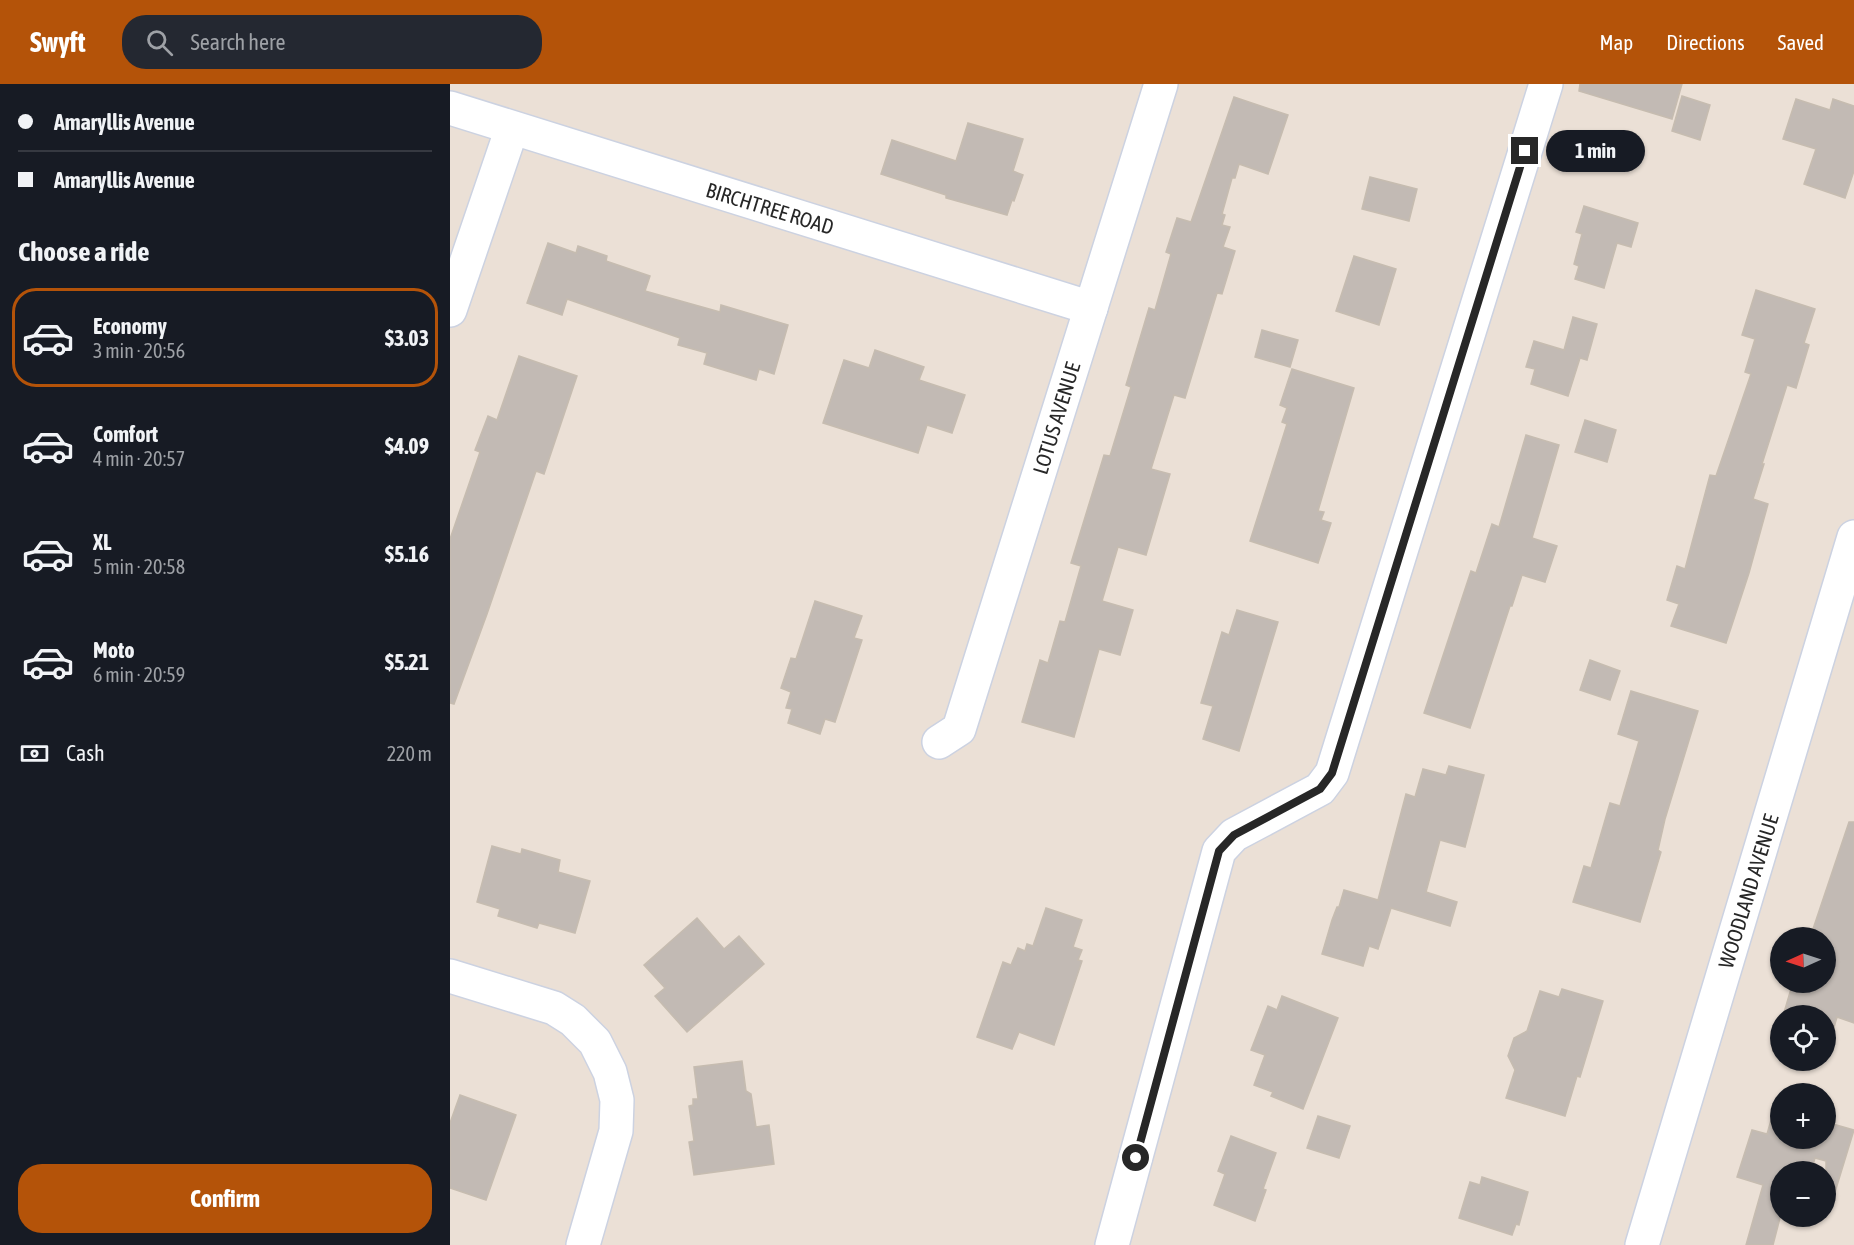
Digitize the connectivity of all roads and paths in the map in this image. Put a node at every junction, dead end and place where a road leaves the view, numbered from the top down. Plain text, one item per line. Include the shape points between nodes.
1 (1161, 84) edge
2 (1546, 84) edge
3 (450, 108) edge
4 (512, 128) junction
5 (1091, 308) junction
6 (450, 310) edge
7 (1854, 537) edge
8 (939, 742) dead end
9 (450, 976) edge
10 (583, 1245) edge
11 (1112, 1245) edge
12 (1642, 1245) edge

1 - 5 street, LOTUS AVENUE
2 - 11 street via 1332,773 1320,789 1234,835 1219,851
3 - 4 street, BIRCHTREE ROAD
4 - 5 street, BIRCHTREE ROAD
4 - 6 street
5 - 8 street, LOTUS AVENUE via 959,729
7 - 12 street, WOODLAND AVENUE
9 - 10 street via 554,1008 595,1042 610,1072 617,1100 616,1131

